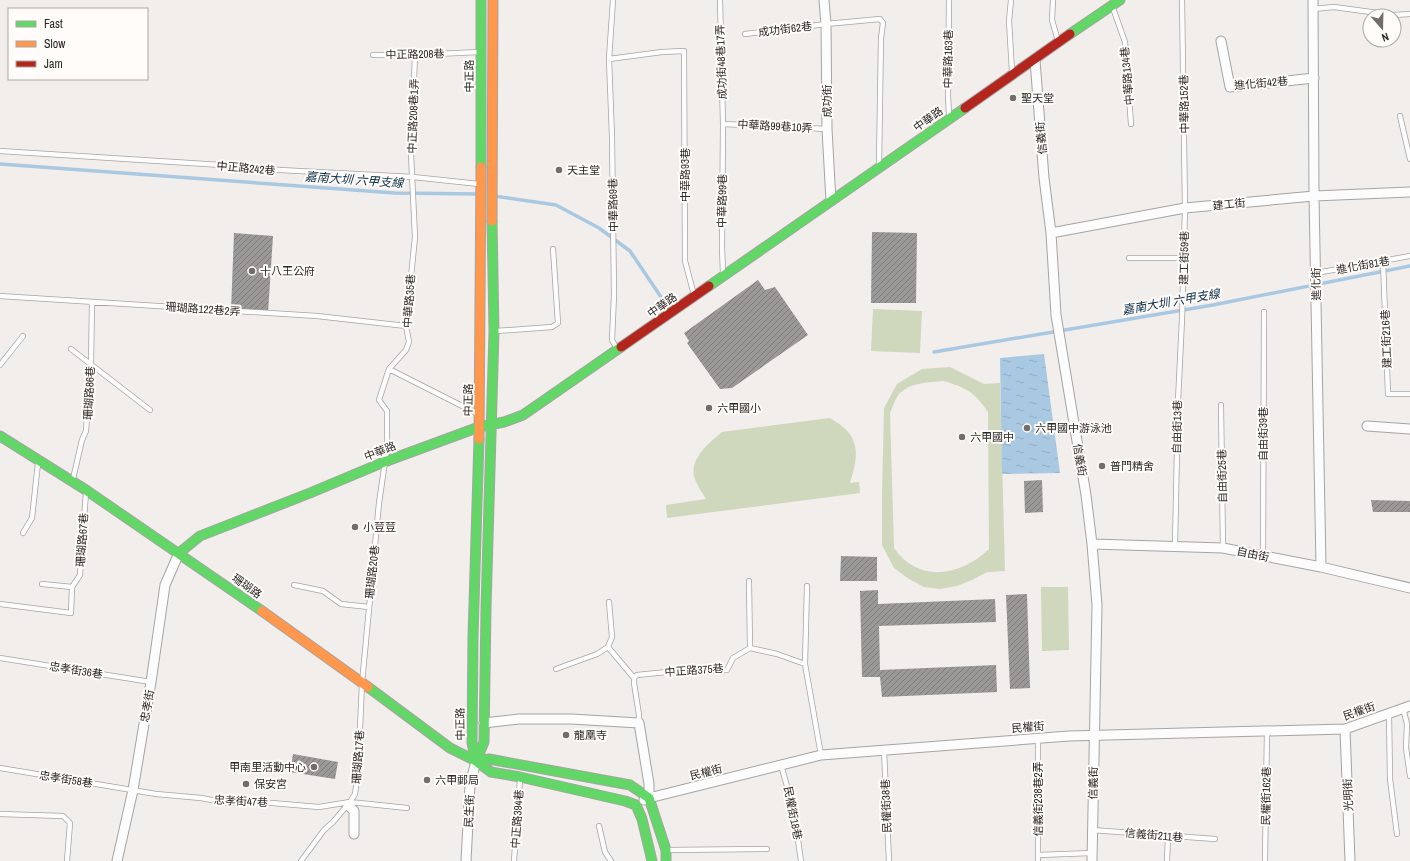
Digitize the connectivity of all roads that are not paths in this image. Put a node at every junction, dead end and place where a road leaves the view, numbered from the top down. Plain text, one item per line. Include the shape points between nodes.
1 (481, 0) edge
2 (493, 0) edge
3 (613, 0) edge
4 (720, 0) edge
5 (824, 0) edge
6 (949, 0) edge
7 (1010, 0) edge
8 (1053, 0) edge
9 (1120, 0) edge
10 (1182, 0) edge
11 (1313, 4) edge
12 (1112, 6) junction
13 (1410, 14) edge
14 (826, 24) junction
15 (745, 34) dead end
16 (1221, 41) dead end
17 (1059, 42) junction
18 (481, 52) junction
19 (373, 55) dead end
20 (415, 55) junction
21 (609, 59) junction
22 (1035, 60) junction
23 (1012, 76) junction
24 (1314, 78) junction
25 (1400, 116) dead end
26 (950, 118) junction
27 (723, 124) junction
28 (1131, 124) dead end
29 (827, 129) junction
30 (0, 151) edge
31 (1410, 159) edge
32 (879, 167) junction
33 (413, 177) junction
34 (481, 185) junction
35 (492, 185) junction
36 (1410, 192) edge
37 (1314, 196) junction
38 (831, 201) junction
39 (1185, 208) junction
40 (1051, 233) junction
41 (553, 249) dead end
42 (1410, 256) edge
43 (1129, 258) dead end
44 (1184, 258) junction
45 (1383, 261) junction
46 (1316, 276) junction
47 (723, 277) junction
48 (0, 296) edge
49 (695, 297) junction
50 (92, 302) junction
51 (1182, 308) joint
52 (1264, 312) dead end
53 (406, 326) junction
54 (494, 331) junction
55 (23, 336) dead end
56 (71, 349) dead end
57 (618, 350) junction
58 (0, 365) edge
59 (90, 365) junction
60 (388, 369) junction
61 (1410, 394) edge
62 (1221, 404) dead end
63 (150, 410) dead end
64 (480, 415) junction
65 (492, 424) junction
66 (1368, 426) dead end
67 (479, 427) junction
68 (1410, 429) edge
69 (0, 436) edge
70 (39, 459) junction
71 (384, 462) junction
72 (72, 482) junction
73 (86, 490) junction
74 (23, 533) dead end
75 (1092, 544) junction
76 (1175, 546) junction
77 (1223, 548) junction
78 (179, 553) junction
79 (1263, 557) junction
80 (1321, 568) junction
81 (749, 582) dead end
82 (42, 584) dead end
83 (294, 585) dead end
84 (72, 586) junction
85 (807, 586) dead end
86 (1410, 588) edge
87 (608, 602) dead end
88 (0, 604) edge
89 (369, 607) junction
90 (608, 647) junction
91 (750, 648) junction
92 (0, 658) edge
93 (805, 664) junction
94 (556, 669) dead end
95 (634, 678) junction
96 (151, 682) junction
97 (362, 683) junction
98 (1407, 707) edge
99 (1389, 713) junction
100 (484, 723) junction
101 (639, 723) junction
102 (1345, 729) junction
103 (1267, 731) junction
104 (1094, 735) junction
105 (1038, 738) junction
106 (884, 750) junction
107 (821, 755) junction
108 (476, 761) junction
109 (781, 765) junction
110 (0, 768) edge
111 (1410, 776) edge
112 (520, 778) junction
113 (133, 790) junction
114 (649, 798) junction
115 (349, 803) junction
116 (636, 805) junction
117 (407, 808) dead end
118 (0, 814) edge
119 (599, 826) dead end
120 (1092, 830) junction
121 (354, 834) dead end
122 (1397, 834) dead end
123 (1168, 836) junction
124 (1215, 839) dead end
125 (767, 849) dead end
126 (666, 850) junction
127 (1038, 855) junction
128 (1092, 857) edge
129 (67, 861) edge
130 (116, 861) edge
131 (301, 861) edge
132 (466, 861) edge
133 (514, 861) edge
134 (611, 861) edge
135 (652, 861) edge
136 (666, 861) edge
137 (801, 861) edge
138 (889, 861) edge
139 (1038, 861) edge
140 (1167, 861) edge
141 (1265, 861) edge
142 (1350, 861) edge

1 - 18 main road, 中正路
2 - 35 main road, 中正路
3 - 21 lane, 中華路69巷
4 - 27 lane, 成功街48巷17弄
5 - 14 street, 成功街
6 - 26 lane, 中華路163巷
7 - 23 lane
8 - 17 lane via 1052,20
9 - 12 main road, 中華路
10 - 39 lane, 中華路152巷
11 - 13 lane via 1393,15
11 - 24 street, 進化街
12 - 17 main road, 中華路
12 - 28 lane, 中華路134巷 via 1125,42
14 - 15 lane, 成功街62巷
14 - 29 street, 成功街
14 - 32 lane, 成功街62巷 via 880,19 883,23
16 - 24 street, 進化街42巷 via 1230,87
17 - 22 main road, 中華路
18 - 20 lane, 中正路208巷
18 - 34 main road, 中正路
19 - 20 lane, 中正路208巷
20 - 33 lane, 中正路208巷1弄 via 411,154
21 - 49 lane, 中華路93巷 via 684,51 685,261
21 - 57 lane, 中華路69巷 via 614,294 612,340
22 - 23 main road, 中華路
22 - 40 street, 信義街
23 - 26 main road, 中華路
24 - 37 street, 進化街
25 - 31 lane
26 - 32 main road, 中華路
27 - 29 lane, 中華路99巷10弄
27 - 47 lane, 中華路99巷
29 - 38 street, 成功街
30 - 33 lane, 中正路242巷
32 - 38 main road, 中華路
33 - 34 lane, 中正路242巷
33 - 53 lane, 中華路35巷 via 415,237
34 - 35 lane, 中正路242巷
34 - 64 main road, 中正路
35 - 54 main road, 中正路
36 - 37 street, 建工街
37 - 39 street, 建工街
37 - 46 street, 進化街
38 - 47 main road, 中華路
39 - 40 street, 建工街
39 - 44 lane, 建工街59巷
40 - 75 street, 信義街 via 1056,315
41 - 54 lane via 558,323 552,327
42 - 45 lane, 進化街81巷
43 - 44 lane
44 - 51 lane, 建工街59巷
45 - 46 lane, 進化街81巷
45 - 61 lane, 建工街216巷 via 1388,394
46 - 80 street, 進化街
47 - 49 main road, 中華路
48 - 50 lane, 珊瑚路122巷2弄
49 - 57 main road, 中華路
50 - 53 lane, 珊瑚路122巷2弄 via 317,316
50 - 59 lane, 珊瑚路86巷
51 - 76 lane, 自由街13巷
52 - 79 lane, 自由街39巷
53 - 60 lane, 中華路35巷 via 409,342 406,350
54 - 65 main road, 中正路
55 - 58 lane
56 - 59 lane
57 - 65 main road, 中華路 via 523,415
59 - 63 lane
59 - 72 lane, 珊瑚路86巷 via 86,431
60 - 64 lane
60 - 71 lane, 中華路35巷 via 379,400 387,411 387,448
62 - 77 lane, 自由街25巷
64 - 67 main road, 中正路
65 - 67 main road, 中華路
65 - 100 main road, 中正路
66 - 68 street
67 - 71 main road, 中華路
67 - 108 main road, 中正路 via 472,637 472,743
69 - 70 main road, 珊瑚路
70 - 72 main road, 珊瑚路
70 - 74 lane via 32,518
71 - 78 main road, 中華路 via 200,536
71 - 89 lane, 珊瑚路20巷
72 - 73 main road, 珊瑚路
73 - 78 main road, 珊瑚路
73 - 84 lane, 珊瑚路67巷 via 80,575
75 - 76 street, 自由街
75 - 104 street, 信義街 via 1097,605
76 - 77 street, 自由街
77 - 79 street, 自由街
78 - 96 street, 忠孝街 via 165,585
78 - 97 main road, 珊瑚路
79 - 80 street, 自由街
80 - 86 street, 自由街
81 - 91 lane
82 - 84 lane
83 - 89 lane via 323,591 341,604
84 - 88 lane, 珊瑚路67巷 via 71,613
85 - 93 lane
87 - 90 lane via 612,637
89 - 97 lane, 珊瑚路20巷
90 - 94 lane via 597,654
90 - 95 lane
91 - 93 lane
91 - 95 lane, 中正路375巷 via 733,658 727,670 677,671 637,675
92 - 96 lane, 忠孝街36巷
93 - 107 lane
95 - 101 lane
96 - 113 street, 忠孝街
97 - 108 main road, 珊瑚路 via 450,748
97 - 115 lane, 珊瑚路17巷 via 355,794
98 - 99 street, 民權街
98 - 111 lane via 1406,748
99 - 102 street, 民權街
99 - 122 lane via 1390,779
100 - 101 street via 519,719 571,719
100 - 108 main road, 中正路 via 484,742
101 - 114 street
102 - 103 street, 民權街
102 - 142 street, 光明街
103 - 104 street, 民權街
103 - 141 lane, 民權街162巷
104 - 105 street, 民權街
104 - 120 street, 信義街
105 - 106 street, 民權街
105 - 127 lane, 信義街238巷2弄
106 - 107 street, 民權街
106 - 138 lane, 民權街38巷
107 - 109 street, 民權街
108 - 112 main road via 491,772
108 - 114 main road via 489,759 630,785
108 - 132 street, 民生街 via 470,785
109 - 114 street, 民權街
109 - 137 lane, 民權街18巷 via 796,823
110 - 113 lane, 忠孝街58巷
112 - 116 main road
112 - 133 lane, 中正路394巷
113 - 115 lane, 忠孝街47巷 via 228,803 247,801 319,807
113 - 130 street, 忠孝街
114 - 116 street, 民權街
114 - 126 main road
115 - 117 lane, 忠孝街47巷
115 - 121 street via 354,811
115 - 131 lane, 珊瑚路17巷 via 324,830
116 - 135 main road
118 - 129 lane via 63,816 70,824
119 - 134 lane via 605,852
120 - 123 lane, 信義街211巷
120 - 128 street, 信義街
123 - 124 lane, 信義街211巷
123 - 140 lane
125 - 126 lane
126 - 136 main road
127 - 128 lane
127 - 139 lane, 信義街238巷2弄

